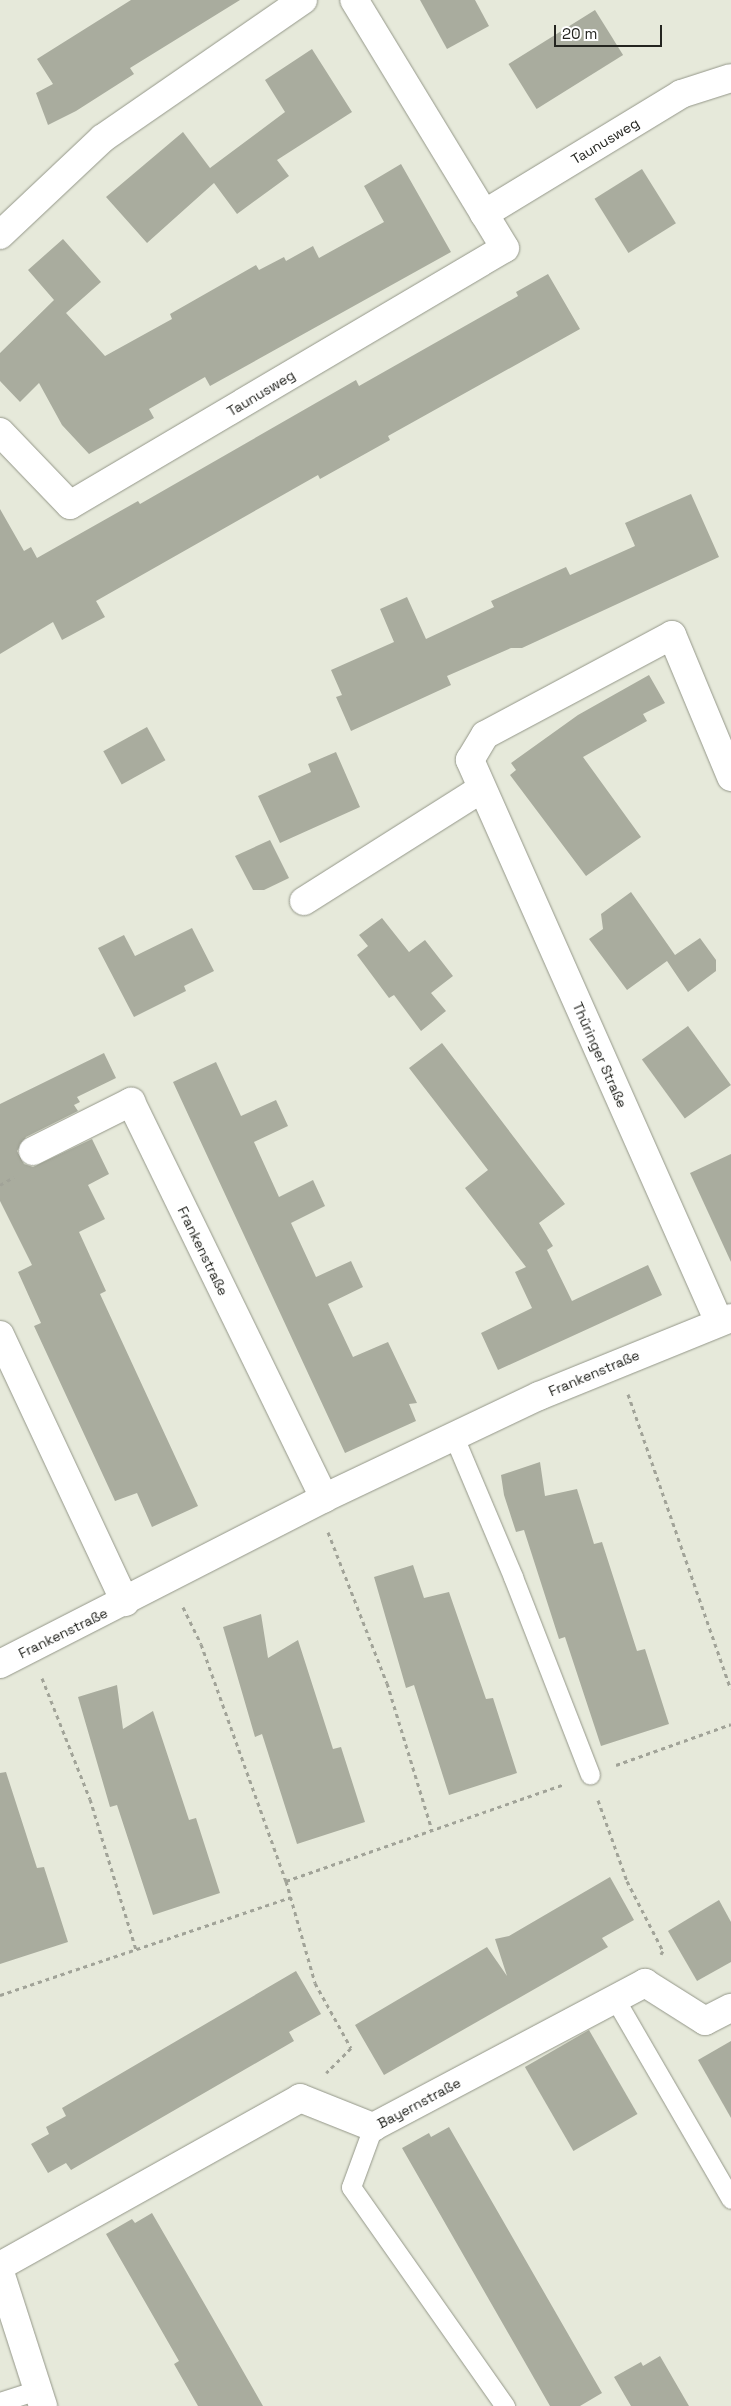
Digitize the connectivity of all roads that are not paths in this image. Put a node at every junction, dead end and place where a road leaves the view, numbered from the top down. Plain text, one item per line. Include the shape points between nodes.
1 (303, 0) edge
2 (354, 0) edge
3 (731, 78) edge
4 (484, 214) junction
5 (0, 235) edge
6 (0, 432) edge
7 (731, 777) edge
8 (482, 789) junction
9 (304, 901) dead end
10 (34, 1151) dead end
11 (725, 1320) edge
12 (0, 1335) edge
13 (454, 1437) junction
14 (320, 1500) junction
15 (125, 1602) junction
16 (0, 1664) edge
17 (590, 1775) road end
18 (615, 1999) junction
19 (731, 2008) edge
20 (372, 2127) junction
21 (731, 2199) edge
22 (0, 2266) edge
23 (0, 2272) edge
24 (41, 2398) edge
25 (0, 2402) edge
26 (505, 2406) edge

1 - 5 street via 103,138
2 - 4 street, Taunusweg
3 - 4 street, Taunusweg via 681,94
4 - 6 street, Taunusweg via 505,248 70,506
7 - 8 street, Thüringer Straße via 672,635 485,735 470,760
8 - 9 street
8 - 11 street, Thüringer Straße
10 - 14 street, Frankenstraße via 131,1102
11 - 13 street, Frankenstraße via 618,1363
12 - 15 street
13 - 14 street, Frankenstraße
13 - 17 lane
14 - 15 street, Frankenstraße
15 - 16 street, Frankenstraße
18 - 19 street, Bayernstraße via 646,1983 705,2020
18 - 20 street, Bayernstraße
18 - 21 lane
20 - 22 street, Bayernstraße via 300,2098
20 - 26 lane via 352,2187
23 - 24 street
24 - 25 lane

